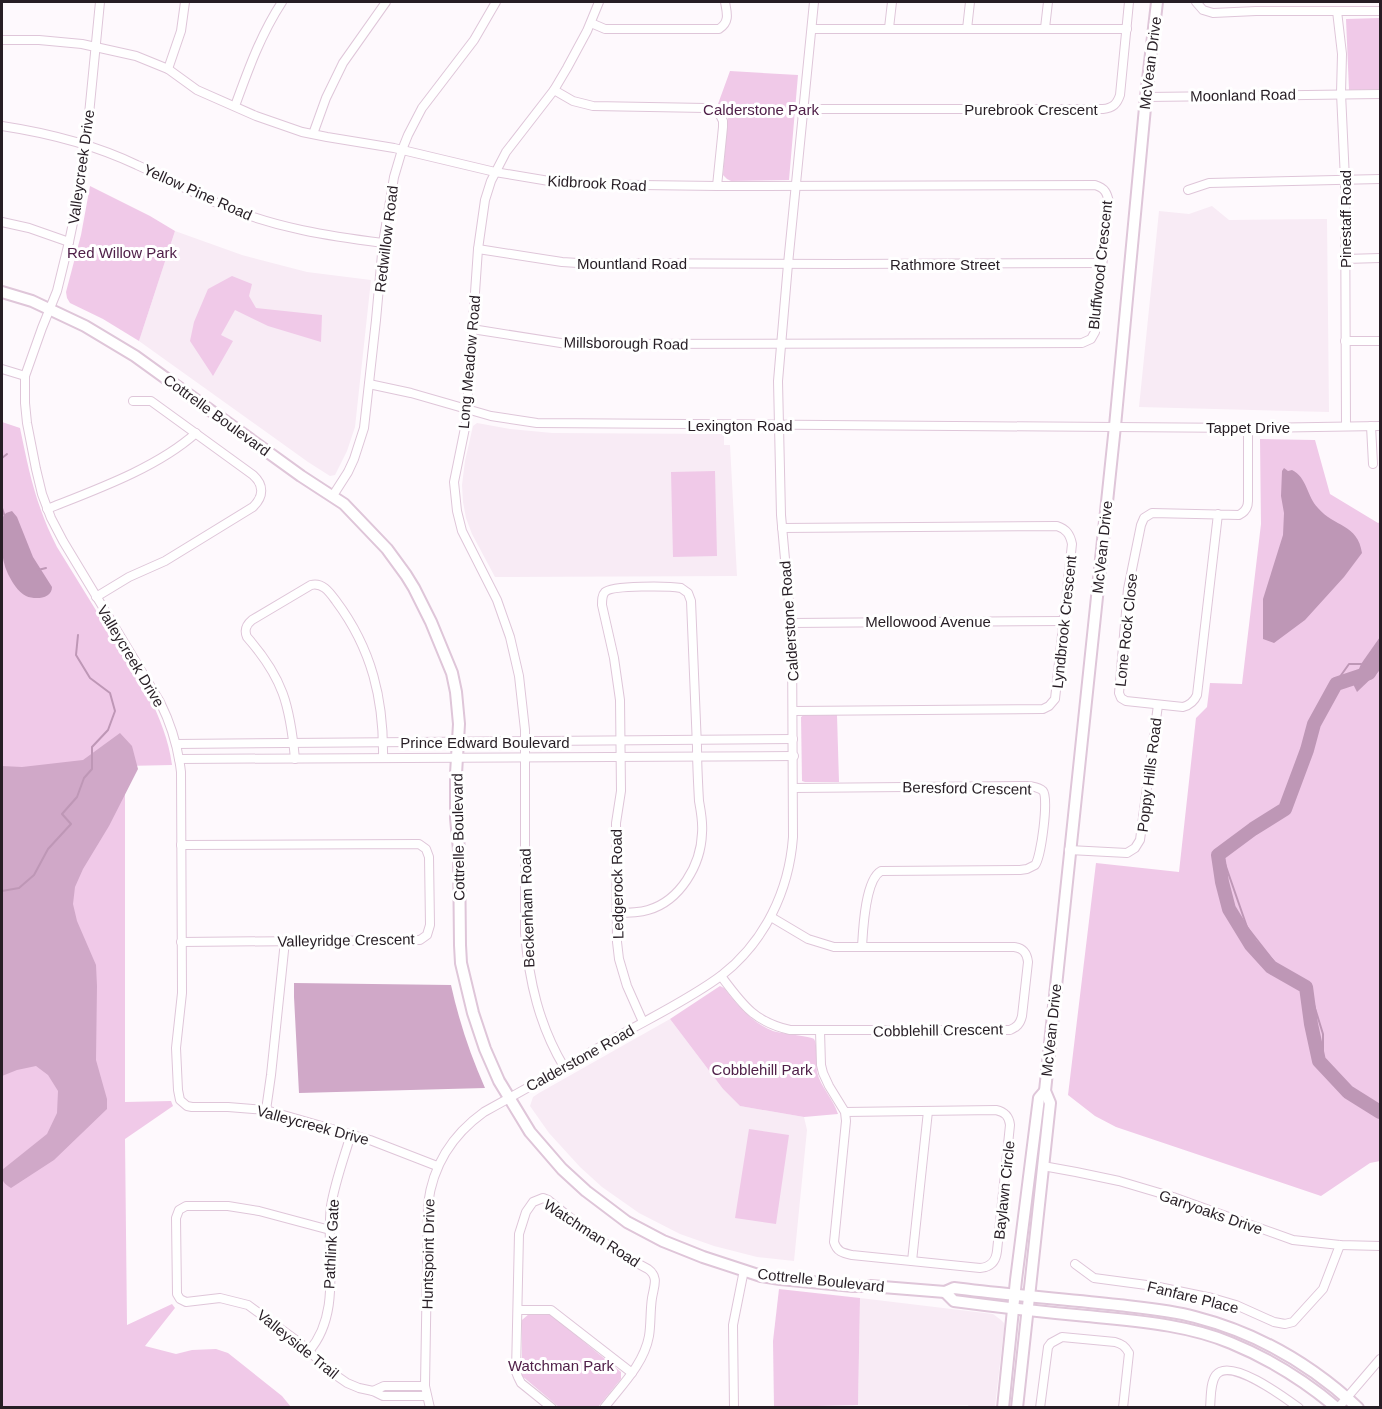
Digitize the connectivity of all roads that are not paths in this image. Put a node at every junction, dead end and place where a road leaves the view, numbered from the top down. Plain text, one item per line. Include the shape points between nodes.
1 (100, 2) edge
2 (185, 2) edge
3 (282, 2) edge
4 (386, 2) edge
5 (496, 2) edge
6 (599, 2) edge
7 (725, 2) edge
8 (814, 2) edge
9 (892, 2) edge
10 (970, 2) edge
11 (1048, 2) edge
12 (1129, 2) edge
13 (1157, 2) edge
14 (1196, 2) edge
15 (1337, 11) junction
16 (1380, 11) edge
17 (591, 23) junction
18 (889, 28) junction
19 (1045, 28) junction
20 (1126, 28) junction
21 (812, 29) junction
22 (967, 29) junction
23 (2, 40) edge
24 (96, 46) junction
25 (168, 69) junction
26 (554, 90) junction
27 (1341, 93) junction
28 (1380, 93) edge
29 (1146, 97) junction
30 (235, 106) junction
31 (804, 109) junction
32 (2, 126) edge
33 (313, 134) junction
34 (86, 145) junction
35 (402, 150) junction
36 (495, 172) junction
37 (1380, 179) edge
38 (1345, 180) junction
39 (717, 186) junction
40 (796, 186) junction
41 (1188, 190) dead end
42 (2, 222) edge
43 (69, 242) junction
44 (383, 243) junction
45 (478, 249) junction
46 (1380, 258) edge
47 (1345, 259) junction
48 (1102, 263) junction
49 (788, 264) junction
50 (2, 292) edge
51 (49, 309) junction
52 (472, 329) junction
53 (1345, 341) junction
54 (1380, 341) edge
55 (781, 345) junction
56 (2, 369) edge
57 (25, 376) junction
58 (369, 384) junction
59 (133, 401) dead end
60 (466, 409) junction
61 (779, 425) junction
62 (1115, 426) junction
63 (1346, 426) junction
64 (1371, 426) junction
65 (1380, 426) edge
66 (1248, 428) junction
67 (196, 433) junction
68 (1372, 464) dead end
69 (332, 497) junction
70 (48, 509) junction
71 (1218, 514) junction
72 (782, 528) junction
73 (96, 597) junction
74 (1064, 621) junction
75 (791, 623) junction
76 (1158, 705) junction
77 (793, 711) junction
78 (794, 739) junction
79 (458, 741) junction
80 (525, 741) junction
81 (621, 741) junction
82 (696, 741) junction
83 (293, 742) junction
84 (383, 742) junction
85 (176, 744) junction
86 (697, 756) junction
87 (794, 756) junction
88 (525, 757) junction
89 (622, 757) junction
90 (383, 758) junction
91 (457, 758) junction
92 (179, 759) junction
93 (295, 759) junction
94 (794, 788) junction
95 (181, 845) junction
96 (1069, 850) junction
97 (616, 913) junction
98 (771, 917) junction
99 (285, 941) junction
100 (182, 942) junction
101 (862, 948) junction
102 (721, 976) junction
103 (643, 1022) junction
104 (820, 1031) junction
105 (564, 1067) junction
106 (1045, 1092) junction
107 (509, 1098) junction
108 (266, 1110) junction
109 (928, 1111) junction
110 (845, 1112) junction
111 (351, 1134) junction
112 (437, 1166) junction
113 (1043, 1166) junction
114 (330, 1230) junction
115 (1340, 1245) junction
116 (1380, 1246) edge
117 (912, 1261) junction
118 (1075, 1264) dead end
119 (744, 1270) junction
120 (945, 1292) junction
121 (1014, 1295) junction
122 (1029, 1297) junction
123 (1013, 1309) junction
124 (518, 1310) junction
125 (1028, 1310) junction
126 (309, 1351) junction
127 (1380, 1359) edge
128 (632, 1373) junction
129 (425, 1386) junction
130 (372, 1391) junction
131 (427, 1396) junction
132 (1347, 1397) junction
133 (430, 1407) edge
134 (552, 1407) edge
135 (604, 1407) edge
136 (734, 1407) edge
137 (1003, 1407) edge
138 (1017, 1407) edge
139 (1040, 1407) edge
140 (1123, 1407) edge
141 (1210, 1407) edge
142 (1299, 1407) edge
143 (1337, 1407) edge
144 (1358, 1407) edge

1 - 24 street, Valleycreek Drive
2 - 25 street via 182,31
3 - 30 street via 264,32
4 - 33 street via 343,63
5 - 35 street, Redwillow Road via 474,40 422,108
6 - 17 street, Long Meadow Road
7 - 17 street via 727,21 719,29 605,29
8 - 21 street, Calderstone Road
9 - 18 street
10 - 22 street
11 - 19 street
12 - 20 street, Purebrook Crescent
13 - 29 main road, McVean Drive
14 - 15 street via 1213,13
15 - 16 street
15 - 27 street, Pinestaff Road
17 - 26 street, Long Meadow Road
18 - 21 street
18 - 22 street
19 - 20 street
19 - 22 street
20 - 31 street, Purebrook Crescent via 1120,95 1118,101 1104,110
21 - 31 street, Calderstone Road
23 - 24 street, Kidbrook Road
24 - 25 street, Kidbrook Road
24 - 34 street, Valleycreek Drive
25 - 30 street, Kidbrook Road via 197,90
26 - 36 street, Long Meadow Road
26 - 39 street via 593,106 718,111 723,127
27 - 28 street, Moonland Road
27 - 29 street, Moonland Road
27 - 38 street, Pinestaff Road
29 - 62 main road, McVean Drive
30 - 33 street, Kidbrook Road
31 - 40 street, Calderstone Road
32 - 34 street, Yellow Pine Road
33 - 35 street, Kidbrook Road
34 - 43 street, Valleycreek Drive
34 - 44 street, Yellow Pine Road via 247,215 321,235
35 - 36 street, Kidbrook Road
35 - 44 street, Redwillow Road
36 - 39 street, Kidbrook Road via 567,184
36 - 45 street, Long Meadow Road
37 - 38 street
38 - 41 street via 1209,183
38 - 47 street, Pinestaff Road
39 - 40 street, Kidbrook Road
40 - 48 street, Bluffwood Crescent via 1095,185 1105,190 1109,202
40 - 49 street, Calderstone Road
42 - 43 street
43 - 51 street, Valleycreek Drive
44 - 58 street, Redwillow Road
45 - 49 street, Mountland Road via 578,263
45 - 52 street, Long Meadow Road
46 - 47 street
47 - 53 street, Pinestaff Road
48 - 49 street, Rathmore Street
48 - 55 street, Bluffwood Crescent via 1095,332 1085,343
49 - 55 street, Calderstone Road
50 - 51 main road, Cottrelle Boulevard
51 - 57 street, Valleycreek Drive
51 - 69 main road, Cottrelle Boulevard via 124,348
52 - 55 street, Millsborough Road via 567,344
52 - 60 street, Long Meadow Road
53 - 54 street
53 - 63 street, Pinestaff Road
55 - 61 street, Calderstone Road
56 - 57 street
57 - 70 street, Valleycreek Drive via 27,423
58 - 60 street, Lexington Road
58 - 69 street, Redwillow Road via 358,448
59 - 67 street via 151,401
60 - 61 street, Lexington Road via 537,423
60 - 80 street, Long Meadow Road via 454,482 457,511 510,637 522,695
61 - 62 street, Lexington Road
61 - 72 street, Calderstone Road
62 - 66 street, Tappet Drive
62 - 96 main road, McVean Drive
63 - 64 street, Tappet Drive
63 - 66 street, Tappet Drive
64 - 65 street, Tappet Drive
64 - 68 street
66 - 71 street, Lone Rock Close via 1248,505 1239,515
67 - 70 street via 137,472
67 - 73 street via 259,481 259,500 165,561
69 - 79 main road, Cottrelle Boulevard via 344,504 387,549 424,608 452,673
70 - 73 street, Valleycreek Drive
71 - 76 street, Lone Rock Close via 1197,695 1192,704 1183,707
71 - 76 street, Lone Rock Close via 1152,513 1141,525 1128,589 1119,693 1126,701
72 - 74 street, Lyndbrook Crescent via 1057,526 1071,537 1072,544
72 - 75 street, Calderstone Road
73 - 85 street, Valleycreek Drive via 160,702
74 - 75 street, Mellowood Avenue
74 - 77 street, Lyndbrook Crescent via 1055,699 1043,709
75 - 77 street, Calderstone Road
76 - 96 street, Poppy Hills Road via 1136,848 1127,853
77 - 78 street, Calderstone Road
78 - 82 street, Prince Edward Boulevard
78 - 87 street, Calderstone Road
79 - 80 street, Prince Edward Boulevard
79 - 84 street, Prince Edward Boulevard
79 - 91 main road, Cottrelle Boulevard
80 - 81 street, Prince Edward Boulevard
80 - 88 street, Beckenham Road
81 - 82 street, Prince Edward Boulevard
81 - 82 street, Ledgerock Road via 619,686 603,594 610,589 657,587 685,589 690,597
81 - 89 street, Ledgerock Road
82 - 86 street
83 - 84 street, Prince Edward Boulevard
83 - 84 street via 281,686 245,633 252,620 315,584 333,597 362,645 378,694
83 - 85 street, Prince Edward Boulevard
83 - 93 street
84 - 90 street
85 - 92 street, Valleycreek Drive
86 - 87 street, Prince Edward Boulevard
86 - 89 street, Prince Edward Boulevard
86 - 97 street via 702,835 692,871 680,890 663,904 644,911
87 - 94 street, Calderstone Road
88 - 89 street, Prince Edward Boulevard
88 - 91 street, Prince Edward Boulevard
88 - 105 street, Beckenham Road via 526,953 537,1007
89 - 97 street, Ledgerock Road via 615,823
90 - 91 street, Prince Edward Boulevard
90 - 93 street, Prince Edward Boulevard
91 - 107 main road, Cottrelle Boulevard via 461,963 481,1038
92 - 93 street, Prince Edward Boulevard
92 - 95 street, Valleycreek Drive
94 - 98 street, Calderstone Road via 791,862
94 - 101 street, Beresford Crescent via 1029,786 1044,793 1035,865 1020,870 881,871 872,882
95 - 99 street, Valleyridge Crescent via 415,843 426,849 430,925 424,938
95 - 100 street, Valleycreek Drive
96 - 106 main road, McVean Drive
97 - 103 street, Ledgerock Road via 622,971
98 - 101 street, Cobblehill Crescent via 819,943
98 - 102 street, Calderstone Road via 749,949
99 - 100 street, Valleyridge Crescent
99 - 108 street
100 - 108 street, Valleycreek Drive via 176,1048 179,1097 192,1107
101 - 104 street, Cobblehill Crescent via 1021,948 1028,962 1020,1023 1010,1030
102 - 103 street, Calderstone Road
102 - 104 street, Cobblehill Crescent via 744,1006 762,1020 779,1028
103 - 105 street, Calderstone Road
104 - 110 street via 823,1073
105 - 107 street, Calderstone Road
106 - 113 main road, McVean Drive via 1050,1102
106 - 121 main road, McVean Drive via 1039,1098
107 - 112 street, Huntspoint Drive via 467,1126
107 - 119 main road, Cottrelle Boulevard via 548,1153 576,1183 612,1212 663,1241
108 - 111 street, Valleycreek Drive
109 - 110 street, Baylawn Circle
109 - 117 street
109 - 117 street, Baylawn Circle via 996,1110 1010,1119 997,1255 989,1266 980,1268
110 - 117 street, Baylawn Circle via 835,1246 846,1254
111 - 112 street, Valleycreek Drive
111 - 114 street, Pathlink Gate via 334,1190
112 - 129 street, Huntspoint Drive via 428,1204
113 - 115 street, Garryoaks Drive via 1119,1181 1293,1240
113 - 122 main road, McVean Drive
114 - 126 street, Pathlink Gate via 329,1303 320,1336
114 - 126 street, Valleyside Trail via 228,1206 186,1206 177,1213 176,1288 180,1299 189,1302 220,1298 249,1305
115 - 116 street, Garryoaks Drive
115 - 118 street, Fanfare Place via 1323,1289 1293,1322 1285,1324 1212,1298 1094,1278
119 - 120 main road, Cottrelle Boulevard via 780,1279
119 - 136 street via 733,1325
120 - 121 main road, Cottrelle Boulevard via 954,1288
120 - 123 main road, Cottrelle Boulevard via 954,1301
121 - 122 main road, Cottrelle Boulevard
121 - 123 main road, McVean Drive
122 - 125 main road, McVean Drive
122 - 132 main road, Cottrelle Boulevard via 1172,1312 1214,1323 1285,1353
123 - 125 main road, Cottrelle Boulevard
123 - 137 main road, McVean Drive
124 - 128 street via 556,1312
124 - 128 street, Watchman Road via 519,1234 526,1212 533,1202 543,1198 603,1243 654,1274 649,1338
124 - 134 street, Watchman Road via 518,1377
125 - 138 main road, McVean Drive
125 - 143 main road, Cottrelle Boulevard via 1140,1322 1211,1336 1277,1365
126 - 130 street, Valleyside Trail via 347,1383
127 - 132 street
128 - 135 street, Watchman Road
129 - 130 street, Valleyside Trail via 384,1386
129 - 131 street, Huntspoint Drive
130 - 131 street, Valleyside Trail via 383,1396
131 - 133 street, Huntspoint Drive
132 - 143 street
132 - 144 main road, Cottrelle Boulevard
139 - 140 street via 1047,1347 1056,1339 1067,1337 1115,1342 1126,1348 1129,1353
141 - 142 street via 1214,1378 1225,1369 1265,1385

